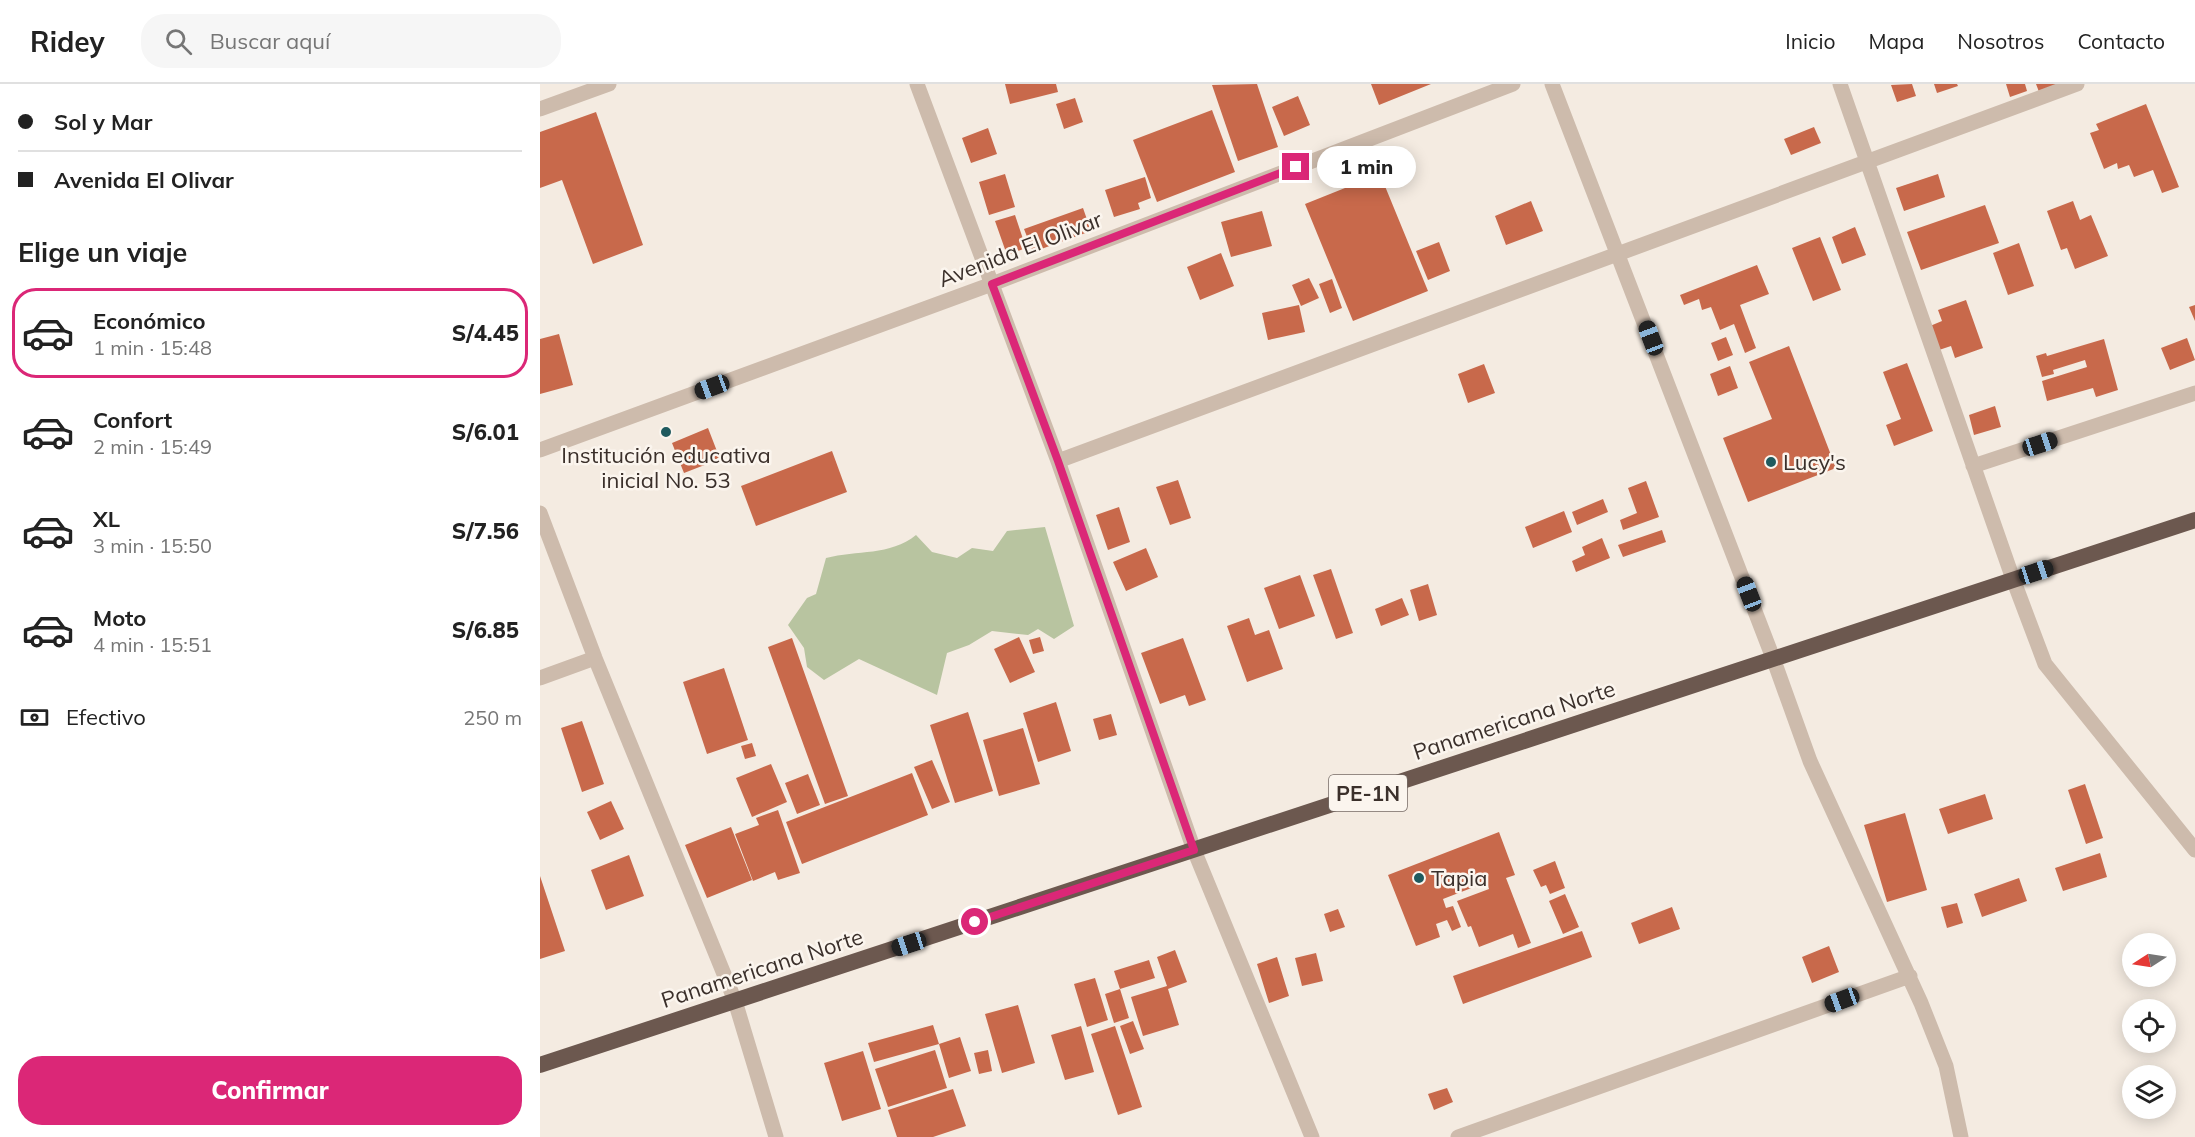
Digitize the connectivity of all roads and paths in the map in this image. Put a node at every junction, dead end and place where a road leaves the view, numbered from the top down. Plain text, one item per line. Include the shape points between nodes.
1 (609, 84) edge
2 (917, 84) edge
3 (1513, 84) edge
4 (1552, 84) edge
5 (1840, 84) edge
6 (2077, 84) edge
7 (540, 109) edge
8 (1867, 161) junction
9 (1618, 252) junction
10 (992, 284) junction
11 (2195, 393) edge
12 (540, 450) edge
13 (1058, 461) junction
14 (1973, 466) junction
15 (540, 513) edge
16 (2195, 520) edge
17 (2013, 579) junction
18 (595, 658) junction
19 (1773, 658) junction
20 (540, 678) edge
21 (1194, 850) junction
22 (2195, 850) edge
23 (1910, 976) junction
24 (735, 1001) junction
25 (540, 1065) edge
26 (776, 1137) edge
27 (1312, 1137) edge
28 (1458, 1137) edge
29 (1961, 1137) edge

1 - 7 street
2 - 10 street
3 - 10 street, Avenida El Olivar
4 - 9 street
5 - 8 street
6 - 8 street
8 - 9 street
8 - 14 street
9 - 13 street
9 - 19 street
10 - 12 street, Avenida El Olivar
10 - 13 street
11 - 14 street
13 - 21 street
14 - 17 street
15 - 18 street
16 - 17 highway, Panamericana Norte / PE-1N
17 - 19 highway, Panamericana Norte / PE-1N
17 - 22 street via 2045,664
18 - 20 street
18 - 24 street
19 - 21 highway, Panamericana Norte / PE-1N
19 - 23 street via 1810,761
21 - 24 highway, Panamericana Norte / PE-1N
21 - 27 street
23 - 28 street
23 - 29 street via 1946,1066
24 - 25 highway, Panamericana Norte / PE-1N
24 - 26 street

